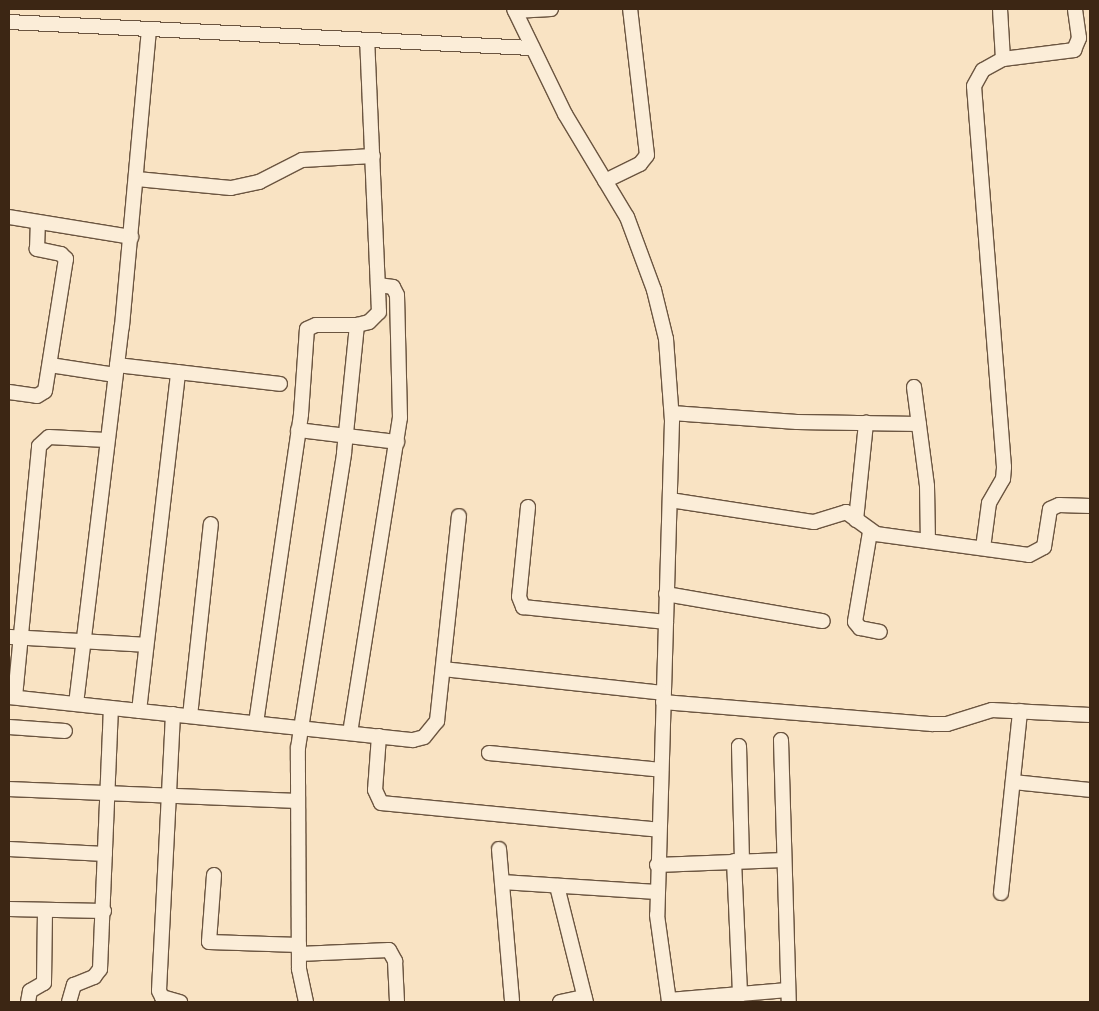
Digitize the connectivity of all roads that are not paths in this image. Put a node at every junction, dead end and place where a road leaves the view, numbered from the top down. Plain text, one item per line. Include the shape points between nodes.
1 (550, 9) edge
2 (630, 9) edge
3 (1000, 9) edge
4 (1075, 9) edge
5 (515, 10) edge
6 (9, 22) edge
7 (149, 30) junction
8 (367, 41) junction
9 (532, 48) junction
10 (1003, 59) junction
11 (372, 156) junction
12 (137, 180) junction
13 (606, 181) junction
14 (9, 217) edge
15 (38, 222) junction
16 (131, 236) junction
17 (378, 285) junction
18 (357, 325) junction
19 (50, 365) junction
20 (116, 370) junction
21 (178, 372) junction
22 (280, 384) dead end
23 (914, 387) dead end
24 (9, 392) edge
25 (672, 413) junction
26 (866, 423) junction
27 (919, 424) junction
28 (298, 430) junction
29 (346, 434) junction
30 (106, 440) junction
31 (397, 442) junction
32 (670, 500) junction
33 (1090, 506) edge
34 (528, 507) dead end
35 (459, 516) dead end
36 (856, 520) junction
37 (211, 524) dead end
38 (870, 532) junction
39 (928, 541) junction
40 (983, 548) junction
41 (666, 594) junction
42 (823, 621) dead end
43 (666, 622) junction
44 (880, 632) dead end
45 (15, 637) edge
46 (83, 642) junction
47 (146, 645) junction
48 (443, 670) junction
49 (12, 697) edge
50 (663, 698) junction
51 (76, 704) junction
52 (111, 708) junction
53 (139, 711) junction
54 (1020, 711) junction
55 (173, 714) junction
56 (1090, 715) edge
57 (190, 716) junction
58 (256, 723) junction
59 (300, 726) junction
60 (9, 728) edge
61 (65, 731) dead end
62 (350, 732) junction
63 (379, 736) junction
64 (781, 740) dead end
65 (739, 746) dead end
66 (489, 753) dead end
67 (660, 770) junction
68 (1012, 782) junction
69 (9, 789) edge
70 (1090, 790) edge
71 (107, 793) junction
72 (170, 795) junction
73 (298, 801) junction
74 (658, 830) junction
75 (9, 849) edge
76 (499, 849) dead end
77 (105, 854) junction
78 (784, 860) junction
79 (738, 861) junction
80 (657, 865) junction
81 (214, 875) dead end
82 (502, 882) junction
83 (557, 886) junction
84 (657, 892) junction
85 (1001, 892) dead end
86 (9, 909) edge
87 (45, 910) junction
88 (104, 911) junction
89 (299, 950) junction
90 (740, 995) junction
91 (789, 996) edge
92 (585, 1000) edge
93 (669, 1001) edge
94 (28, 1002) edge
95 (70, 1002) edge
96 (180, 1002) edge
97 (306, 1002) edge
98 (397, 1002) edge
99 (512, 1002) edge
100 (560, 1002) edge

1 - 5 street
2 - 13 street via 647,155 640,164
3 - 10 street
4 - 10 street via 1079,38 1074,50
5 - 9 street
6 - 7 street
7 - 8 street
7 - 12 street
8 - 9 street
8 - 11 street
9 - 13 street via 564,114
10 - 40 street via 983,70 974,86 1004,468 1003,479 989,503
11 - 12 street via 302,160 259,182 231,188
11 - 17 street
12 - 16 street
13 - 25 street via 627,216 654,290 666,339
14 - 15 street
15 - 16 street
15 - 19 street via 37,249 61,254 66,259
16 - 20 street
17 - 18 street via 379,312 369,322
17 - 31 street via 392,287 397,296 402,380
18 - 28 street via 316,325 307,329
18 - 29 street
19 - 20 street
19 - 24 street via 42,395
20 - 21 street
20 - 30 street
21 - 22 street
21 - 47 street
23 - 27 street
25 - 26 street
25 - 32 street
26 - 27 street
26 - 36 street
27 - 39 street via 927,486
28 - 29 street
28 - 58 street
29 - 31 street
29 - 59 street
30 - 45 street via 49,438 39,446
30 - 46 street
31 - 62 street
32 - 36 street via 814,522 842,512
32 - 41 street
33 - 40 street via 1059,505 1050,509 1044,547 1038,553
34 - 43 street via 519,597 523,607
35 - 48 street
36 - 38 street
37 - 57 street
38 - 39 street
38 - 44 street via 856,622 860,628
39 - 40 street
41 - 42 street
41 - 43 street
43 - 50 street
45 - 46 street
45 - 49 street
46 - 47 street
46 - 51 street
47 - 53 street
48 - 50 street
48 - 63 street via 437,721 432,732 413,740
49 - 51 street
50 - 54 street via 932,724 947,724 978,711
50 - 67 street
51 - 52 street
52 - 53 street
52 - 71 street
53 - 55 street
54 - 56 street
54 - 68 street
55 - 57 street
55 - 72 street
57 - 58 street
58 - 59 street
59 - 62 street
59 - 73 street
60 - 61 street
62 - 63 street
63 - 74 street via 375,790 382,803
64 - 78 street
65 - 79 street
66 - 67 street
67 - 74 street
68 - 70 street
68 - 85 street
69 - 71 street
71 - 72 street
71 - 77 street
72 - 73 street
72 - 96 street via 159,991 162,997
73 - 89 street
74 - 80 street
75 - 77 street
76 - 82 street
77 - 88 street
78 - 79 street
78 - 91 street
79 - 80 street
79 - 90 street
80 - 84 street
81 - 89 street via 209,942
82 - 83 street
82 - 99 street
83 - 84 street
83 - 92 street
84 - 93 street via 659,949
86 - 87 street
87 - 88 street
87 - 94 street via 44,983 30,991
88 - 95 street via 100,969 94,977 74,985
89 - 97 street
89 - 98 street via 389,950 395,961
90 - 91 street
90 - 93 street
92 - 100 street

